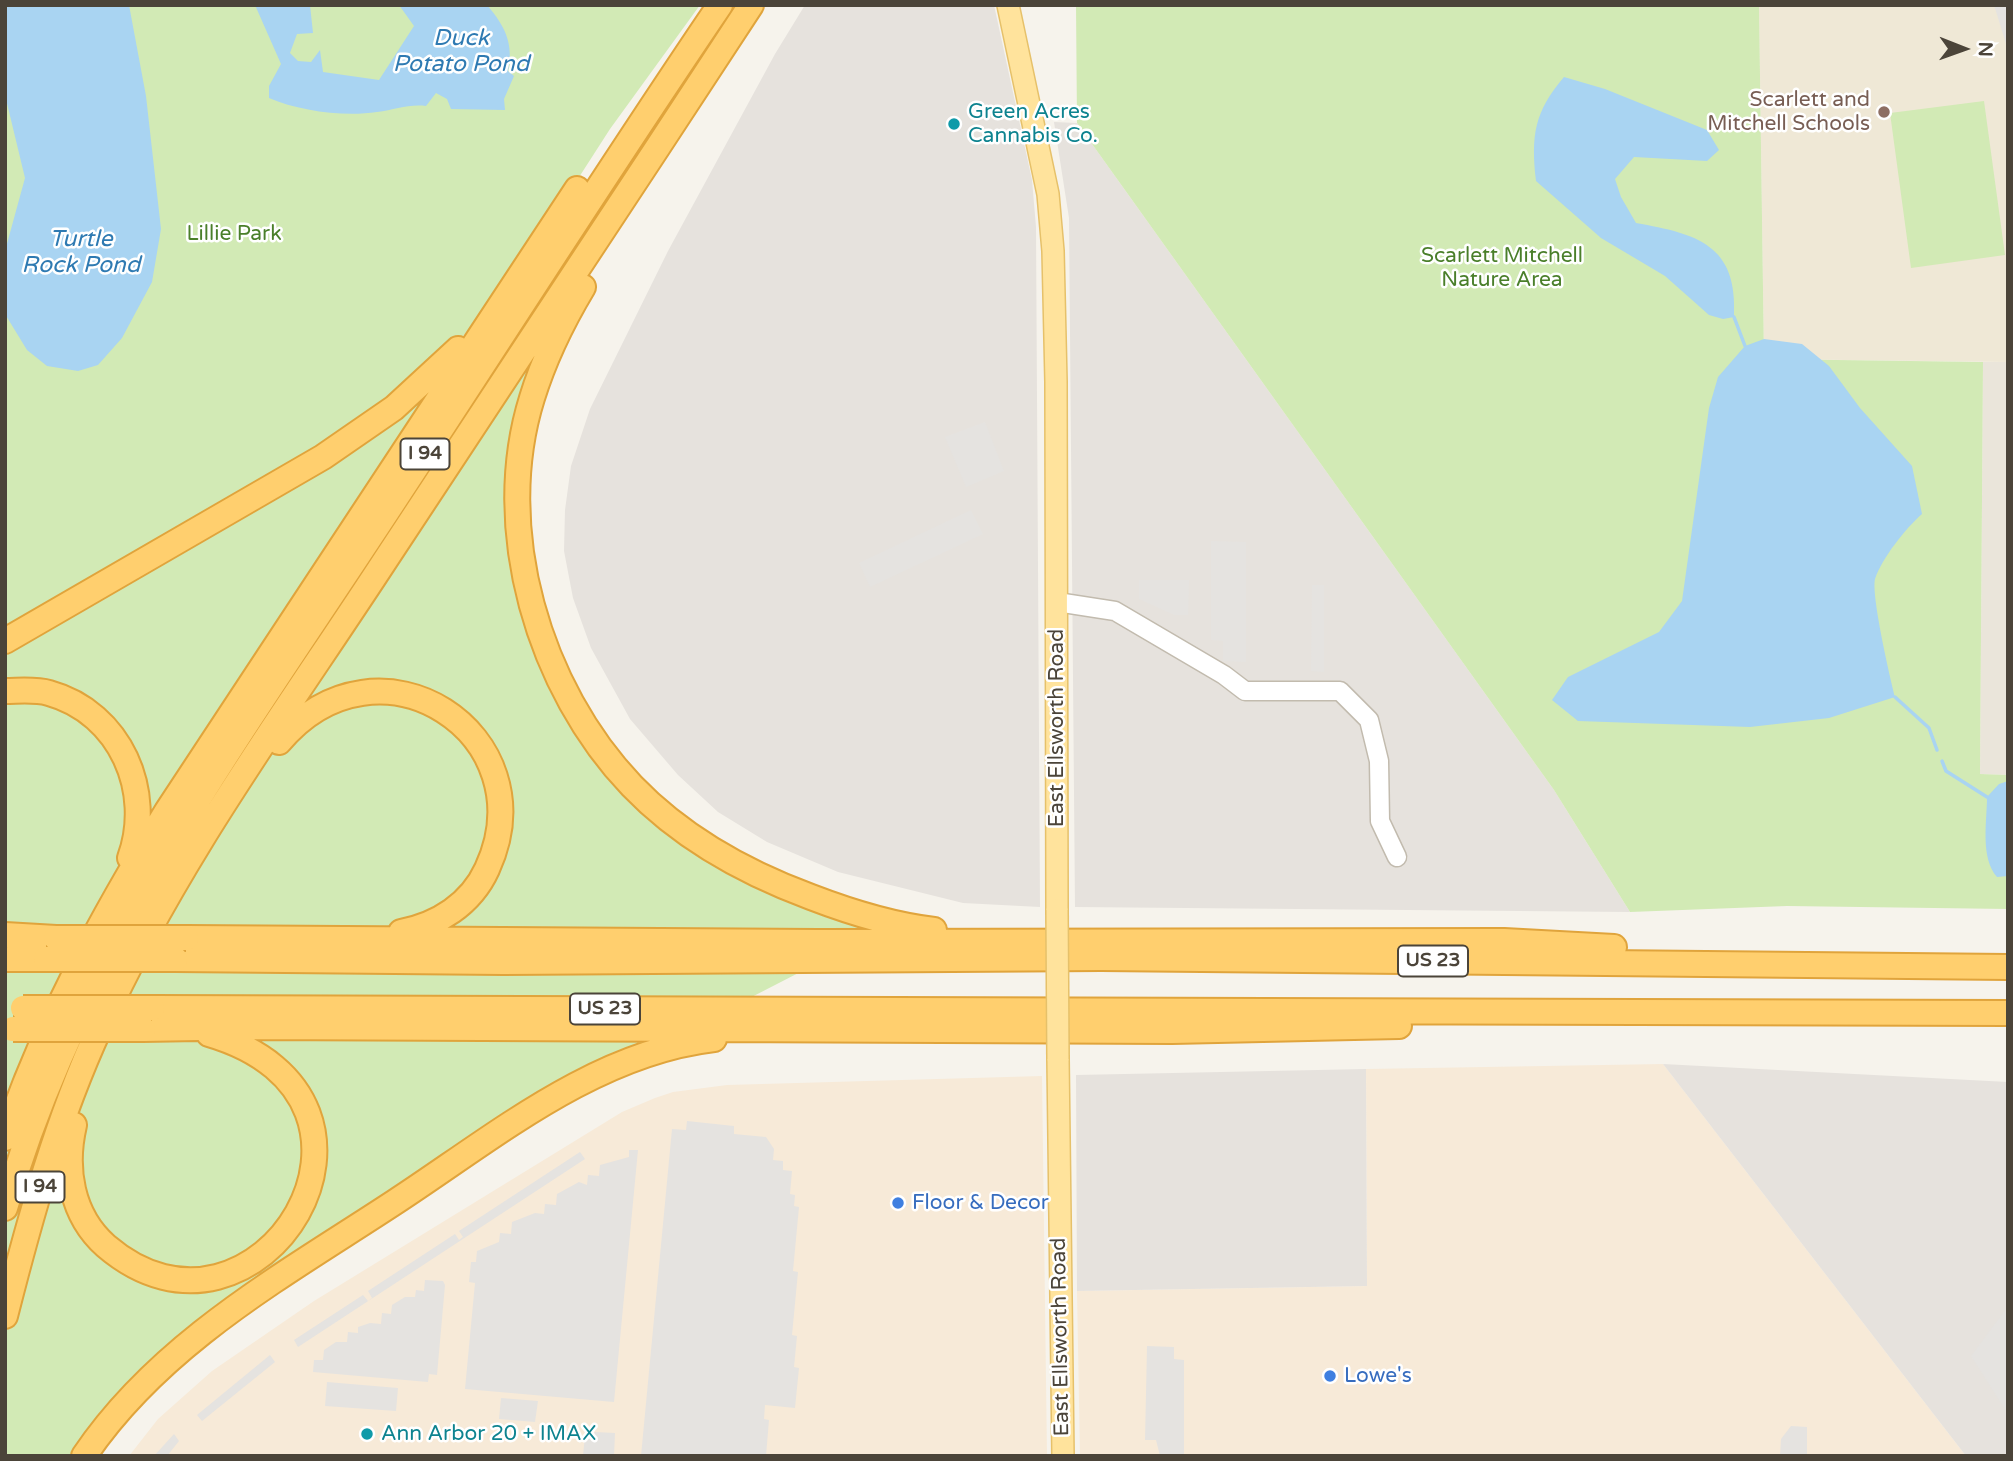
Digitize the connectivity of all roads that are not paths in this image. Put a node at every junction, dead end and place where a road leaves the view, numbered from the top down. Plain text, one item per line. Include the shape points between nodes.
1 (707, 5) edge
2 (720, 5) edge
3 (751, 5) edge
4 (1008, 5) edge
5 (674, 122) junction
6 (507, 294) junction
7 (1057, 602) junction
8 (5, 641) edge
9 (5, 691) edge
10 (240, 780) junction
11 (1397, 857) dead end
12 (118, 890) junction
13 (5, 935) edge
14 (5, 940) edge
15 (355, 940) junction
16 (1011, 941) junction
17 (45, 945) junction
18 (180, 948) junction
19 (5, 959) edge
20 (1765, 963) junction
21 (2008, 967) edge
22 (1688, 1011) junction
23 (2008, 1013) edge
24 (12, 1018) edge
25 (147, 1018) junction
26 (181, 1029) junction
27 (784, 1031) junction
28 (85, 1062) junction
29 (5, 1138) edge
30 (5, 1209) edge
31 (5, 1316) edge
32 (84, 1456) edge
33 (1063, 1456) edge

1 - 6 highway
2 - 30 highway, I 94 via 145,886 90,987 55,1066
3 - 5 highway, I 94
4 - 7 main road, East Ellsworth Road via 1048,194 1053,251
5 - 10 highway, I 94
5 - 16 highway via 647,184 549,350 531,400 520,463 518,523 541,639 569,700 632,786 715,852 783,887 841,909 925,929
6 - 8 highway via 448,360 394,408 323,457
6 - 12 highway
7 - 11 street via 1115,611 1245,691 1340,691 1369,720 1379,761 1380,821
7 - 33 main road, East Ellsworth Road, bridge
9 - 12 highway via 48,693 76,705 115,739 139,796 134,846
10 - 15 highway via 308,712 350,692 404,693 433,703 458,720 481,746 493,771 500,826 482,879 461,905 435,922
10 - 28 highway, I 94 via 159,911
12 - 29 highway via 67,985
13 - 17 highway
14 - 17 highway
15 - 16 highway
15 - 18 highway
16 - 20 highway via 1504,941 1695,952
17 - 18 highway, bridge
17 - 19 highway
18 - 20 highway, US 23 via 504,962 1115,958
20 - 21 highway, US 23
22 - 23 highway, US 23
22 - 25 highway, US 23
22 - 27 highway via 1599,1023 1172,1031
24 - 25 highway, bridge
25 - 26 highway
26 - 27 highway
26 - 28 highway via 235,1042 278,1069 295,1088 313,1139 310,1184 292,1225 249,1264 224,1274 198,1279 147,1271 121,1258 85,1220 71,1185 68,1160 86,1085
27 - 32 highway via 659,1051 616,1065 570,1089 224,1316 135,1392
28 - 31 highway, I 94 via 45,1172

